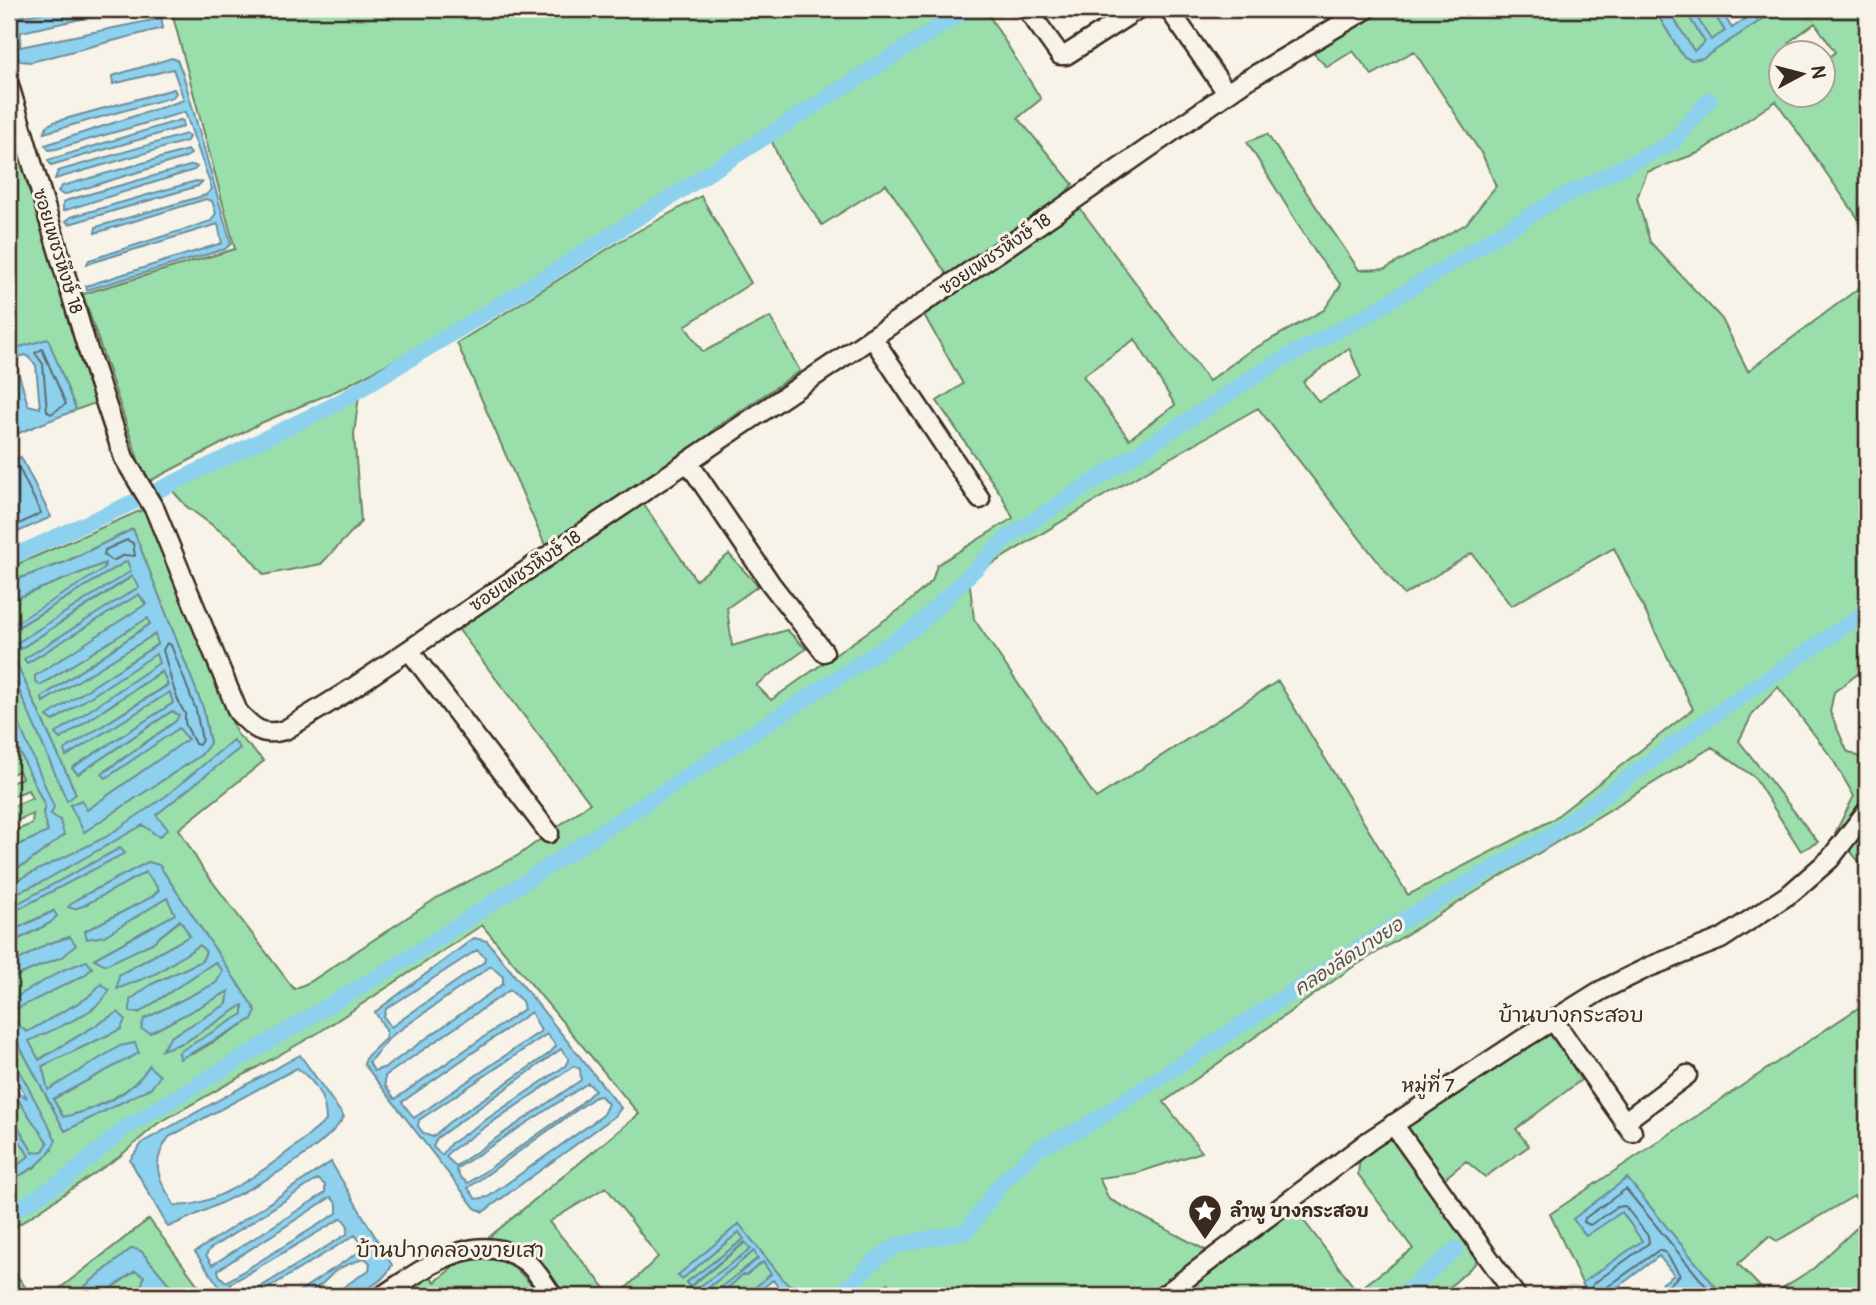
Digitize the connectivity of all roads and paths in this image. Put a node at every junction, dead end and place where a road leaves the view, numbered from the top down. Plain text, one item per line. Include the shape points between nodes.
1 (1027, 9) edge
2 (1138, 9) edge
3 (1169, 9) edge
4 (1367, 9) edge
5 (9, 85) edge
6 (1227, 93) junction
7 (872, 337) junction
8 (688, 462) junction
9 (980, 499) dead end
10 (409, 650) junction
11 (824, 652) dead end
12 (1867, 811) edge
13 (549, 832) dead end
14 (1553, 1020) junction
15 (1687, 1075) dead end
16 (1393, 1124) junction
17 (382, 1296) edge
18 (553, 1296) edge
19 (1163, 1296) edge
20 (1516, 1296) edge

1 - 2 street via 1060,55
3 - 6 street
4 - 6 street, ซอยเพชรหึงษ์ 18
5 - 10 street, ซอยเพชรหึงษ์ 18 via 124,457 155,510 238,712 263,733 285,730
6 - 7 street, ซอยเพชรหึงษ์ 18
7 - 8 street, ซอยเพชรหึงษ์ 18
7 - 9 street
8 - 10 street, ซอยเพชรหึงษ์ 18
8 - 11 street via 771,584
10 - 13 street
12 - 14 street via 1820,869 1752,920 1721,939 1600,991
14 - 15 street via 1628,1127
14 - 16 street
16 - 19 street
16 - 20 street
17 - 18 street via 453,1253 481,1248 509,1253 528,1263

